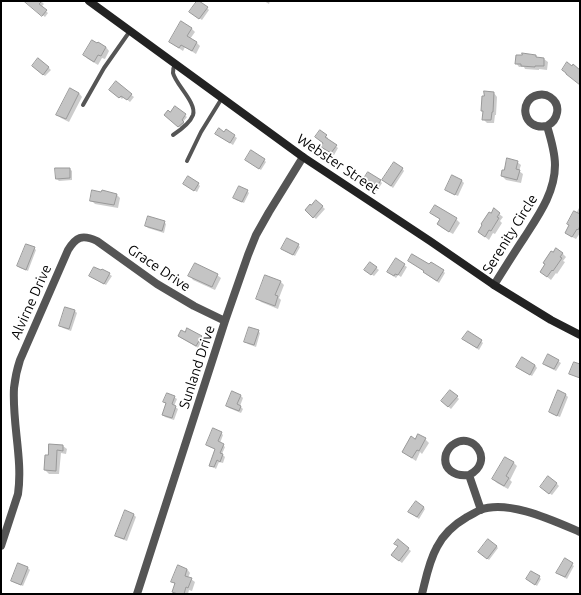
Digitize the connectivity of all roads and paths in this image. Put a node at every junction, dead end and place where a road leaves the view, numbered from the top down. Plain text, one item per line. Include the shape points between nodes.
1 (90, 1) edge
2 (131, 30) junction
3 (175, 63) junction
4 (222, 98) junction
5 (83, 106) dead end
6 (547, 126) junction
7 (173, 135) dead end
8 (303, 157) junction
9 (187, 160) dead end
10 (79, 238) joint
11 (494, 285) junction
12 (225, 321) junction
13 (580, 335) edge
14 (468, 475) junction
15 (481, 510) junction
16 (580, 532) edge
17 (1, 546) edge
18 (137, 594) edge
19 (422, 594) edge

1 - 2 main road, Webster Street
2 - 3 main road, Webster Street
2 - 5 lane via 104,68
3 - 4 main road, Webster Street
3 - 7 lane via 173,72 193,107 193,115 185,127
4 - 8 main road, Webster Street
4 - 9 lane
6 - 6 street via 555,120 558,110 550,97 535,96 530,99 525,109 528,120 536,126
6 - 11 street, Serenity Circle via 555,165 548,199
8 - 11 main road, Webster Street
8 - 12 street, Sunland Drive via 256,235
10 - 12 street, Grace Drive via 96,241 164,288
10 - 17 street, Alvirne Drive via 68,250 17,369 14,405 20,486
11 - 13 main road, Webster Street
12 - 18 street, Sunland Drive
14 - 14 street via 457,475 446,462 448,450 456,442 473,443 480,452 478,469
14 - 15 street
15 - 16 street via 511,507 528,511
15 - 19 street via 462,520 448,532 437,547 429,564

